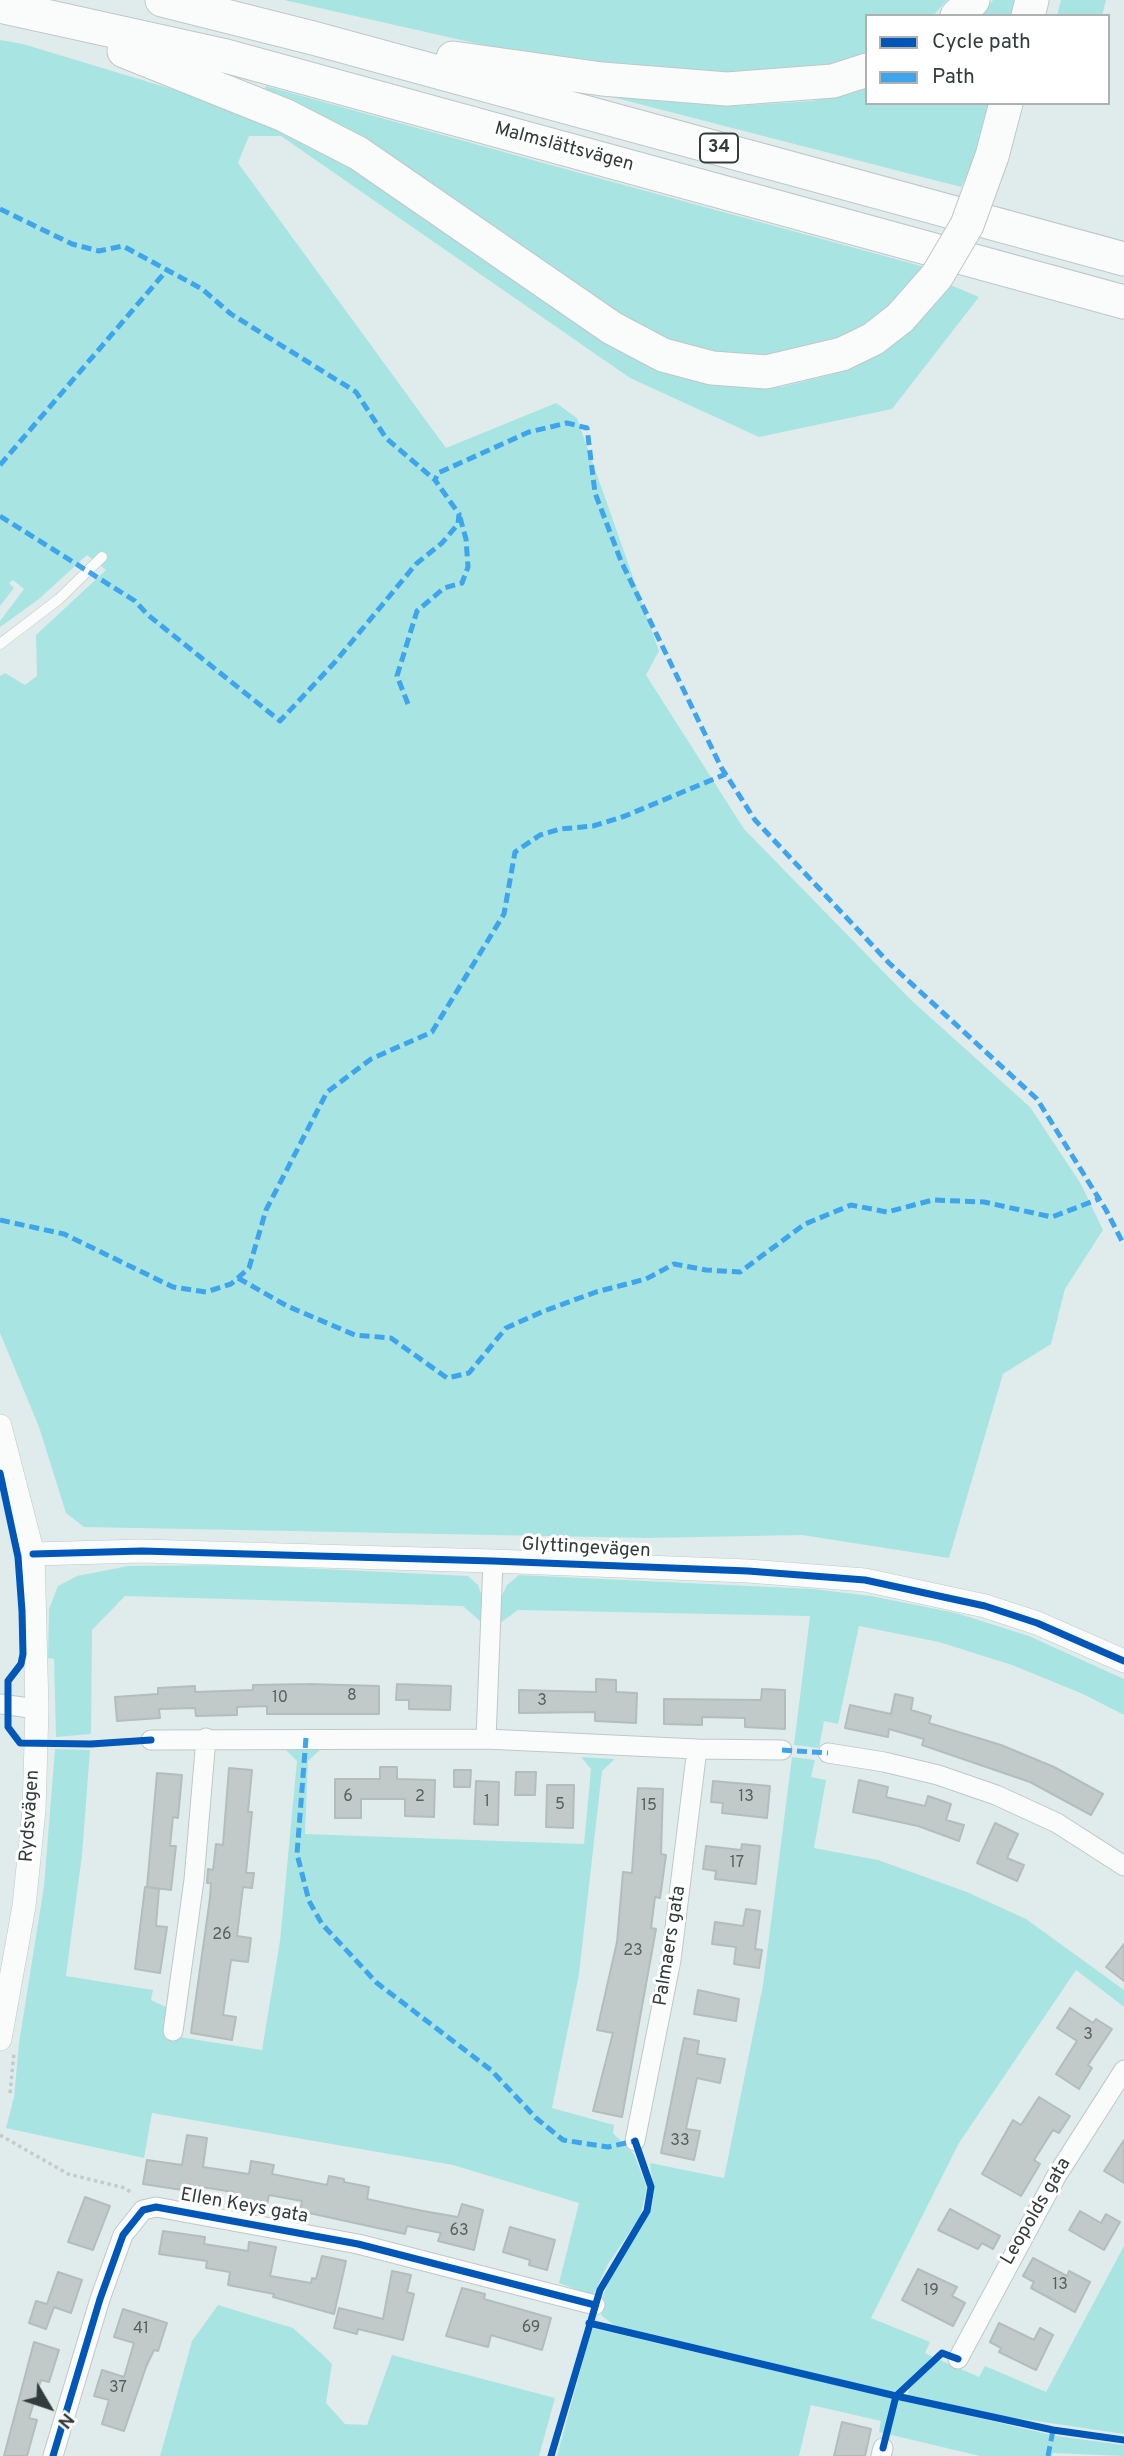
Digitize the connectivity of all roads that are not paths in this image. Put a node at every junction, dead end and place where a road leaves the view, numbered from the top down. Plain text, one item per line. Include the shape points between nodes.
1 (162, 0) edge
2 (973, 0) edge
3 (9, 8) edge
4 (959, 14) edge
5 (313, 37) junction
6 (865, 71) edge
7 (1005, 105) edge
8 (1124, 259) edge
9 (1124, 302) edge
10 (102, 557) dead end
11 (0, 644) edge
12 (0, 1426) edge
13 (33, 1554) junction
14 (493, 1561) junction
15 (1124, 1661) edge
16 (0, 1704) edge
17 (37, 1709) junction
18 (206, 1738) junction
19 (486, 1739) junction
20 (151, 1740) dead end
21 (696, 1749) junction
22 (782, 1750) dead end
23 (828, 1753) dead end
24 (1124, 1866) edge
25 (173, 2031) dead end
26 (0, 2039) edge
27 (1124, 2070) edge
28 (635, 2141) dead end
29 (595, 2305) dead end
30 (958, 2359) dead end
31 (53, 2456) edge

1 - 5 highway, Malmslättsvägen / 34
2 - 4 highway
3 - 7 highway, bridge via 284,115 358,153 612,328 663,355 712,368 766,372 808,365 873,339 900,318 936,276 967,225
3 - 9 highway, Malmslättsvägen / 34 via 248,62
5 - 6 highway via 602,79 727,89 833,81
5 - 8 highway, Malmslättsvägen / 34
10 - 11 lane via 59,599
12 - 13 street, Rydsvägen
13 - 14 street, Glyttingevägen via 142,1550
13 - 17 street, Rydsvägen
14 - 15 street, Glyttingevägen via 865,1580 985,1606
14 - 19 street
16 - 17 street
17 - 26 street, Rydsvägen via 34,1810 24,1906
18 - 19 street
18 - 20 street
18 - 25 street via 194,1880
19 - 21 street
21 - 22 street
21 - 28 street, Palmaers gata via 671,1960
23 - 24 street via 938,1775 996,1795 1057,1823
27 - 30 street, Leopolds gata via 1057,2175
29 - 31 street, Ellen Keys gata via 358,2244 156,2207 142,2210 119,2248

